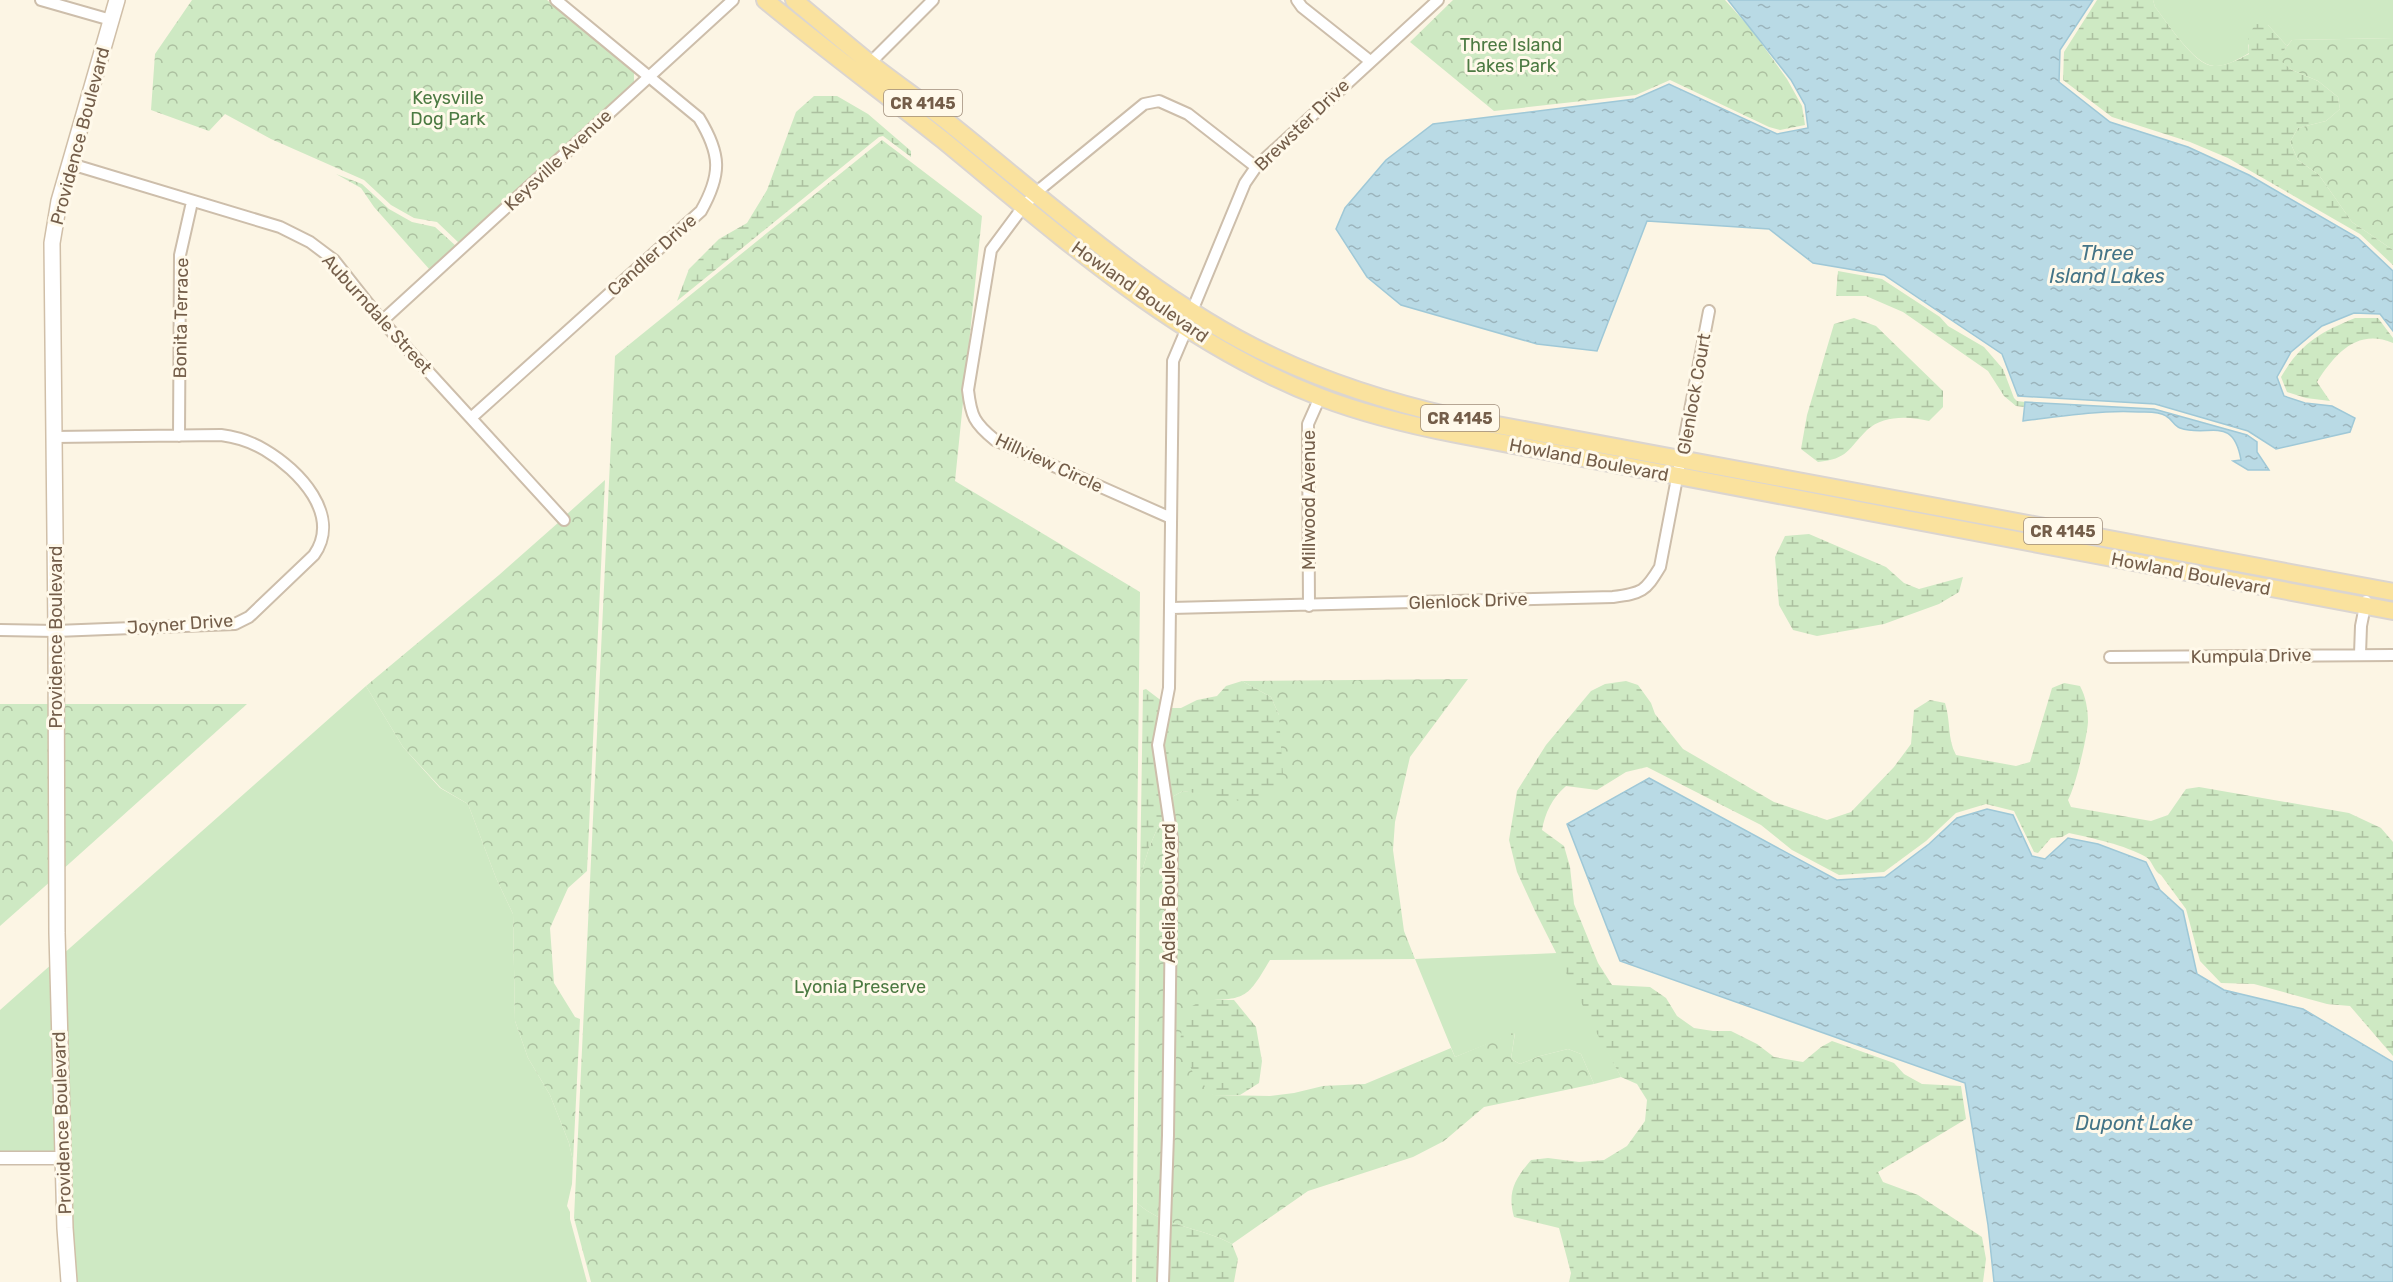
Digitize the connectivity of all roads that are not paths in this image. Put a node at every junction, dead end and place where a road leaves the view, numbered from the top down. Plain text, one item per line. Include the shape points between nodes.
1 (41, 0) edge
2 (117, 0) edge
3 (556, 0) edge
4 (733, 0) edge
5 (765, 0) edge
6 (794, 0) edge
7 (933, 0) edge
8 (1297, 0) edge
9 (1438, 0) edge
10 (111, 20) junction
11 (1370, 61) junction
12 (870, 63) junction
13 (649, 76) junction
14 (71, 164) junction
15 (1256, 167) junction
16 (1035, 194) junction
17 (192, 202) junction
18 (1023, 207) junction
19 (1192, 311) junction
20 (1709, 311) dead end
21 (382, 321) junction
22 (1216, 325) junction
23 (1187, 328) junction
24 (1320, 397) junction
25 (471, 418) junction
26 (179, 436) junction
27 (54, 437) junction
28 (1682, 459) junction
29 (1678, 477) junction
30 (1171, 518) junction
31 (564, 520) dead end
32 (2369, 587) junction
33 (2393, 592) edge
34 (1309, 606) junction
35 (2365, 606) junction
36 (1170, 608) junction
37 (2393, 611) edge
38 (0, 630) edge
39 (56, 631) junction
40 (2360, 654) junction
41 (2393, 655) edge
42 (2110, 657) dead end
43 (0, 1158) edge
44 (64, 1158) junction
45 (69, 1282) edge
46 (1163, 1282) edge

1 - 10 street
2 - 10 main road, Providence Boulevard
3 - 13 street, Candler Drive
4 - 13 street, Keysville Avenue
5 - 18 main road, Howland Boulevard / CR 4145
6 - 12 main road, Howland Boulevard / CR 4145
7 - 12 street
8 - 11 street
9 - 11 street, Brewster Drive
10 - 14 main road, Providence Boulevard
11 - 15 street, Brewster Drive
12 - 16 main road, Howland Boulevard / CR 4145
13 - 21 street, Keysville Avenue
13 - 25 street, Candler Drive via 699,118 712,138 717,159 713,190 701,211
14 - 17 street, Auburndale Street
14 - 27 main road, Providence Boulevard via 59,201 52,243
15 - 16 street via 1188,114 1159,101 1144,104
15 - 19 street, Brewster Drive via 1245,183
16 - 18 street, Hillview Circle
16 - 19 main road, Howland Boulevard / CR 4145 via 1152,285
17 - 21 street, Auburndale Street via 280,227 310,242 334,260
17 - 26 street, Bonita Terrace via 180,255
18 - 23 main road, Howland Boulevard / CR 4145
18 - 30 street, Hillview Circle via 991,250 968,390 970,413 995,440
19 - 22 main road, Howland Boulevard / CR 4145
20 - 28 street, Glenlock Court
21 - 25 street, Auburndale Street
22 - 23 main road
22 - 28 main road, Howland Boulevard / CR 4145 via 1273,357 1413,407
23 - 24 main road, Howland Boulevard / CR 4145
23 - 30 street, Adelia Boulevard via 1173,361
24 - 29 main road, Howland Boulevard / CR 4145 via 1419,426
24 - 34 street, Millwood Avenue via 1308,424
25 - 31 street, Auburndale Street
26 - 27 street, Joyner Drive
26 - 39 street, Joyner Drive via 230,436 266,450 315,496 324,530 320,546 249,617 235,624
27 - 39 main road, Providence Boulevard
28 - 29 street, Glenlock Court
28 - 32 main road, Howland Boulevard / CR 4145
29 - 34 street, Glenlock Drive via 1660,567 1648,587 1634,594
29 - 35 main road, Howland Boulevard / CR 4145
30 - 36 street, Adelia Boulevard
32 - 33 main road, Howland Boulevard / CR 4145
32 - 35 street
34 - 36 street, Glenlock Drive
35 - 37 main road, Howland Boulevard / CR 4145
35 - 40 street
36 - 46 street, Adelia Boulevard via 1169,688 1158,745 1172,839
38 - 39 street, Joyner Drive
39 - 44 main road, Providence Boulevard via 57,933
40 - 41 street, Kumpula Drive
40 - 42 street, Kumpula Drive
43 - 44 street
44 - 45 main road, Providence Boulevard

